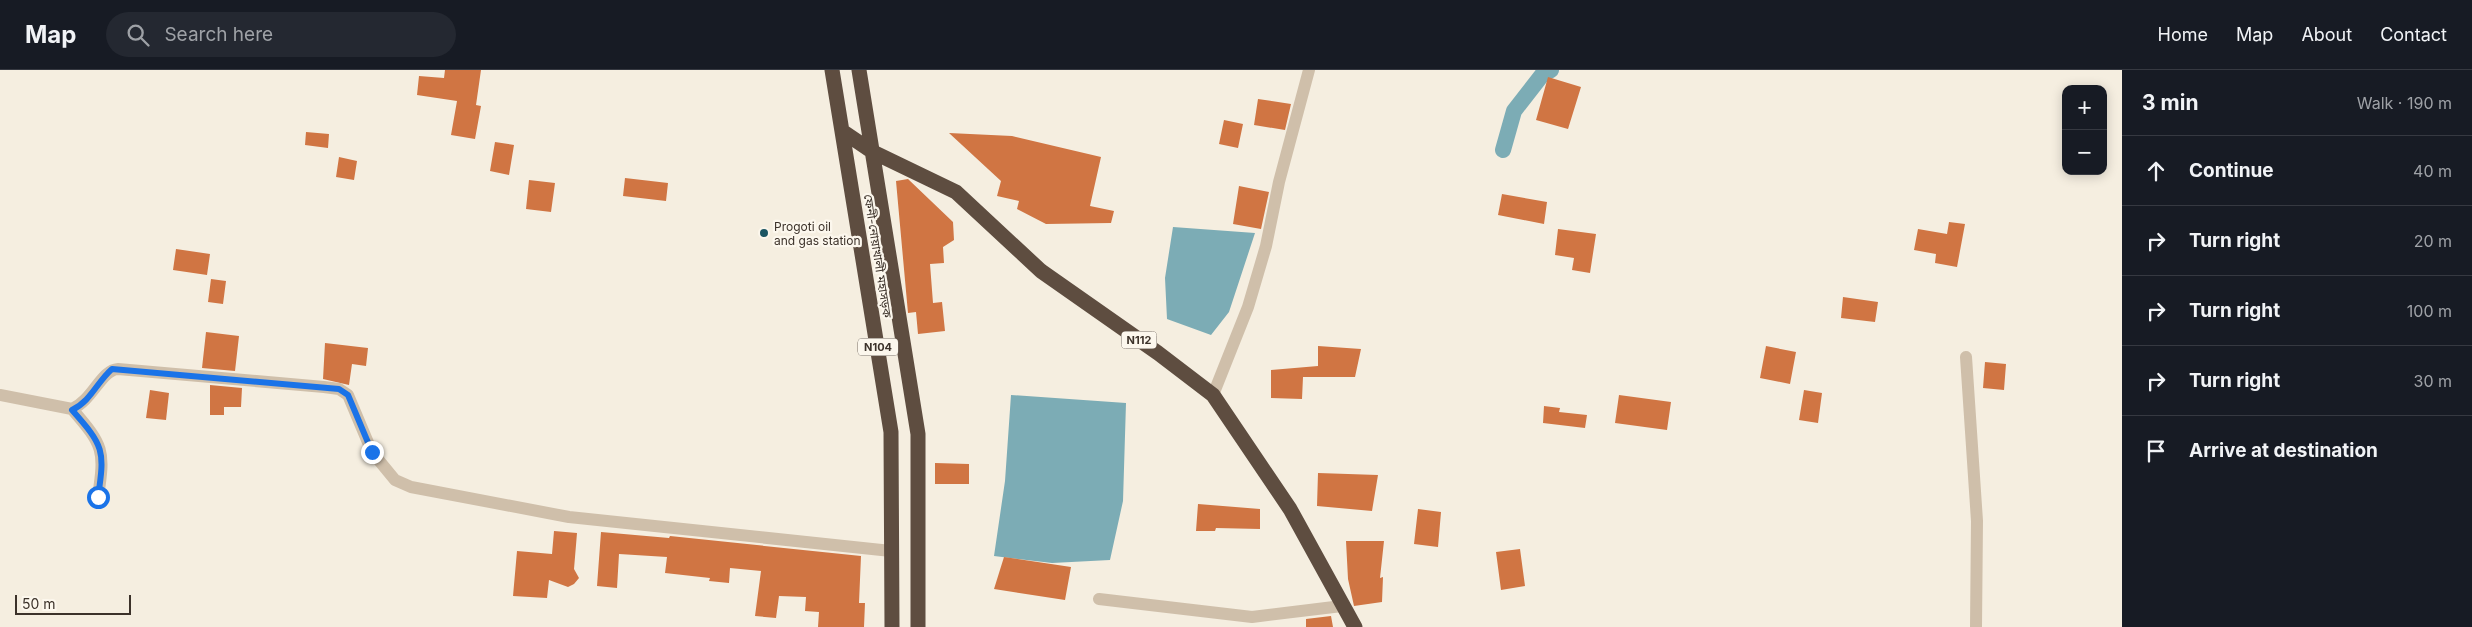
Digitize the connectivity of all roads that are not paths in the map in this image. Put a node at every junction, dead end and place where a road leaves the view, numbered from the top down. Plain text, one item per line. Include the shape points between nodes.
1 (832, 70) edge
2 (859, 70) edge
3 (1309, 70) edge
4 (842, 131) junction
5 (873, 152) junction
6 (1966, 357) dead end
7 (0, 395) edge
8 (1213, 395) junction
9 (72, 410) junction
10 (98, 497) dead end
11 (891, 551) junction
12 (1099, 600) dead end
13 (1342, 606) junction
14 (892, 627) edge
15 (918, 627) edge
16 (1355, 627) edge
17 (1976, 627) edge

1 - 4 highway, ফেনী-নোয়াখালী মহাসড়ক / N104
2 - 5 highway, ফেনী-নোয়াখালী মহাসড়ক / N104
3 - 8 street via 1248,307
4 - 5 highway, N112
4 - 11 highway, ফেনী-নোয়াখালী মহাসড়ক / N104 via 892,432
5 - 8 highway, N112 via 956,192 1041,271
5 - 15 highway, ফেনী-নোয়াখালী মহাসড়ক / N104 via 918,434
6 - 17 street via 1977,521
7 - 9 street
8 - 13 highway, N112 via 1290,509
9 - 10 street via 98,442 103,461
9 - 11 street via 90,398 112,369 339,389 348,395 372,452 395,480 411,487 568,517
11 - 14 highway, ফেনী-নোয়াখালী মহাসড়ক / N104
12 - 13 street via 1252,617
13 - 16 highway, N112

